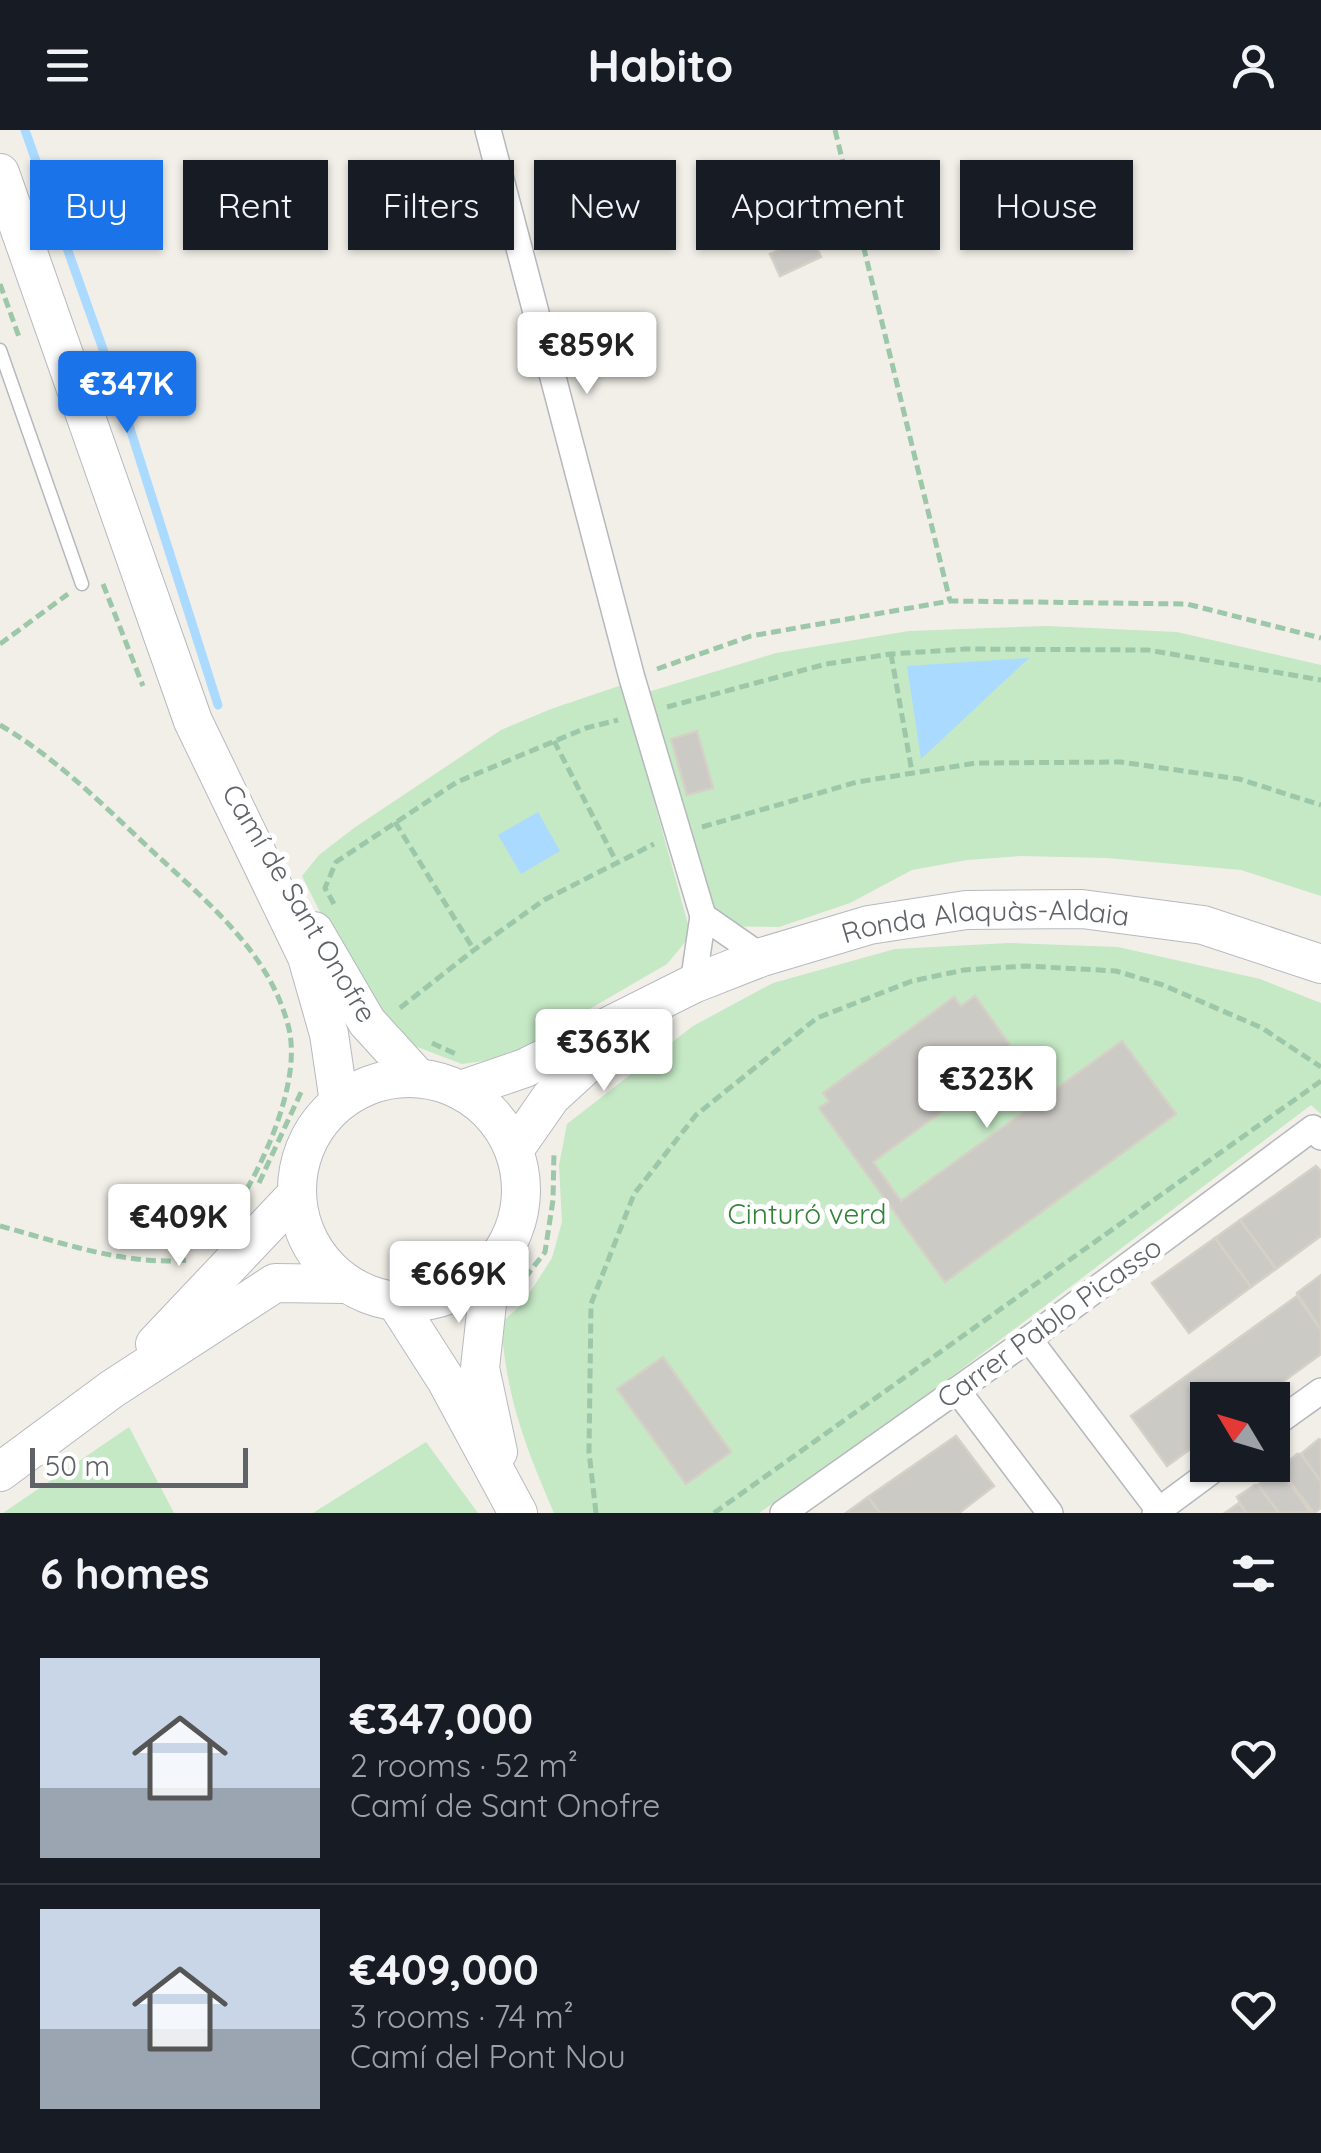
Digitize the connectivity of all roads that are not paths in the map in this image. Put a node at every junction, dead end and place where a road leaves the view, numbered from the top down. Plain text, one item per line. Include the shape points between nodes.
1 (488, 130) edge
2 (0, 173) edge
3 (0, 350) edge
4 (82, 584) road end
5 (193, 721) junction
6 (703, 916) junction
7 (762, 957) junction
8 (1321, 964) edge
9 (693, 984) junction
10 (654, 1002) junction
11 (461, 1073) junction
12 (418, 1078) junction
13 (339, 1102) junction
14 (1317, 1132) edge
15 (514, 1150) junction
16 (296, 1195) junction
17 (507, 1273) junction
18 (346, 1284) junction
19 (396, 1302) junction
20 (1029, 1339) junction
21 (112, 1389) junction
22 (958, 1390) junction
23 (1321, 1391) edge
24 (1290, 1413) edge
25 (0, 1472) edge
26 (1198, 1482) edge
27 (512, 1501) edge
28 (1158, 1512) edge
29 (783, 1513) edge
30 (1050, 1513) edge

1 - 6 street via 632,678
2 - 5 street, Camí de Sant Onofre
3 - 4 lane
5 - 12 street, Camí de Sant Onofre via 368,1022
5 - 13 street, Camí de Sant Onofre via 306,957 330,1034
6 - 7 street
6 - 9 street
7 - 8 street, Ronda Alaquàs-Aldaia via 869,924 966,910 1082,910 1203,925
7 - 9 street, Ronda Alaquàs-Aldaia
9 - 10 street, Ronda Alaquàs-Aldaia
10 - 11 street, Ronda Alaquàs-Aldaia via 525,1068
10 - 15 street, Ronda Alaquàs-Aldaia via 551,1097
11 - 12 street
11 - 15 street
12 - 13 street via 363,1087
13 - 16 street via 315,1128 300,1160
14 - 20 street, Carrer Pablo Picasso
15 - 17 street via 520,1211
16 - 18 street via 303,1230 320,1260
16 - 21 street
17 - 19 street via 431,1301
17 - 27 street via 480,1368
18 - 19 street
18 - 21 street via 275,1283
19 - 27 street
20 - 22 street, Carrer Pablo Picasso
20 - 28 street
21 - 25 street
22 - 29 street, Carrer Pablo Picasso
22 - 30 street
23 - 24 street
26 - 28 street

